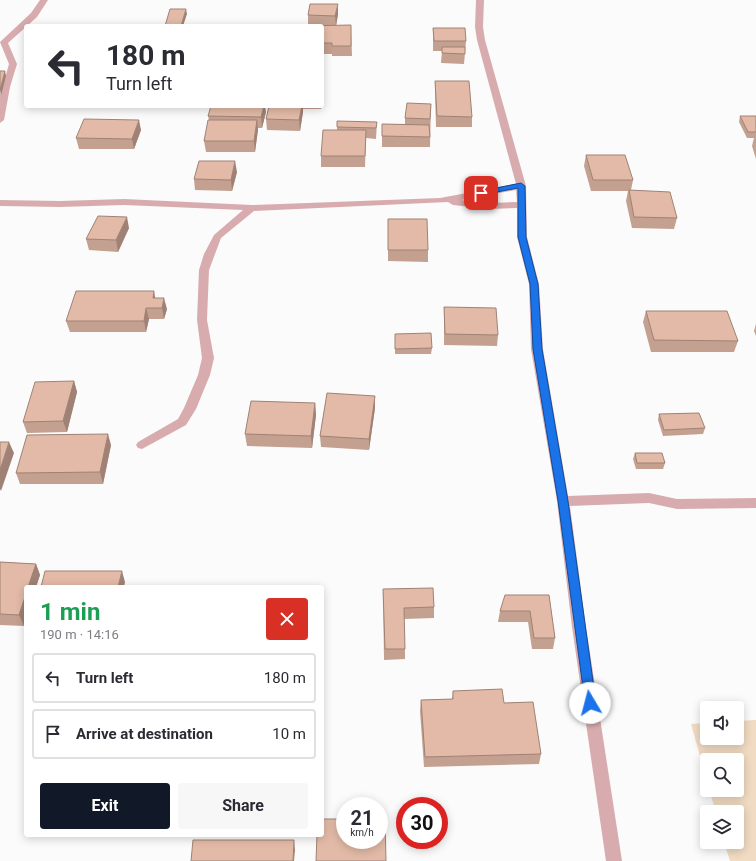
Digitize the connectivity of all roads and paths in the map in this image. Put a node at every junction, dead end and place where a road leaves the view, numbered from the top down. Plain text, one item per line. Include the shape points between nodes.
1 (44, 0) edge
2 (480, 0) edge
3 (0, 120) edge
4 (521, 186) junction
5 (440, 200) junction
6 (0, 203) edge
7 (522, 205) junction
8 (252, 208) junction
9 (142, 445) dead end
10 (563, 501) junction
11 (756, 503) edge
12 (614, 861) edge

1 - 3 street via 34,15 4,42 4,47 11,54 13,67
2 - 4 street via 481,40
4 - 5 street
4 - 7 street
5 - 7 street via 490,206
5 - 8 street
6 - 8 street via 124,202
7 - 10 street via 522,237 534,284 537,349
8 - 9 street via 217,237 207,259 204,270 202,320 208,358 190,409 182,422
10 - 11 street via 649,498 677,504
10 - 12 street

